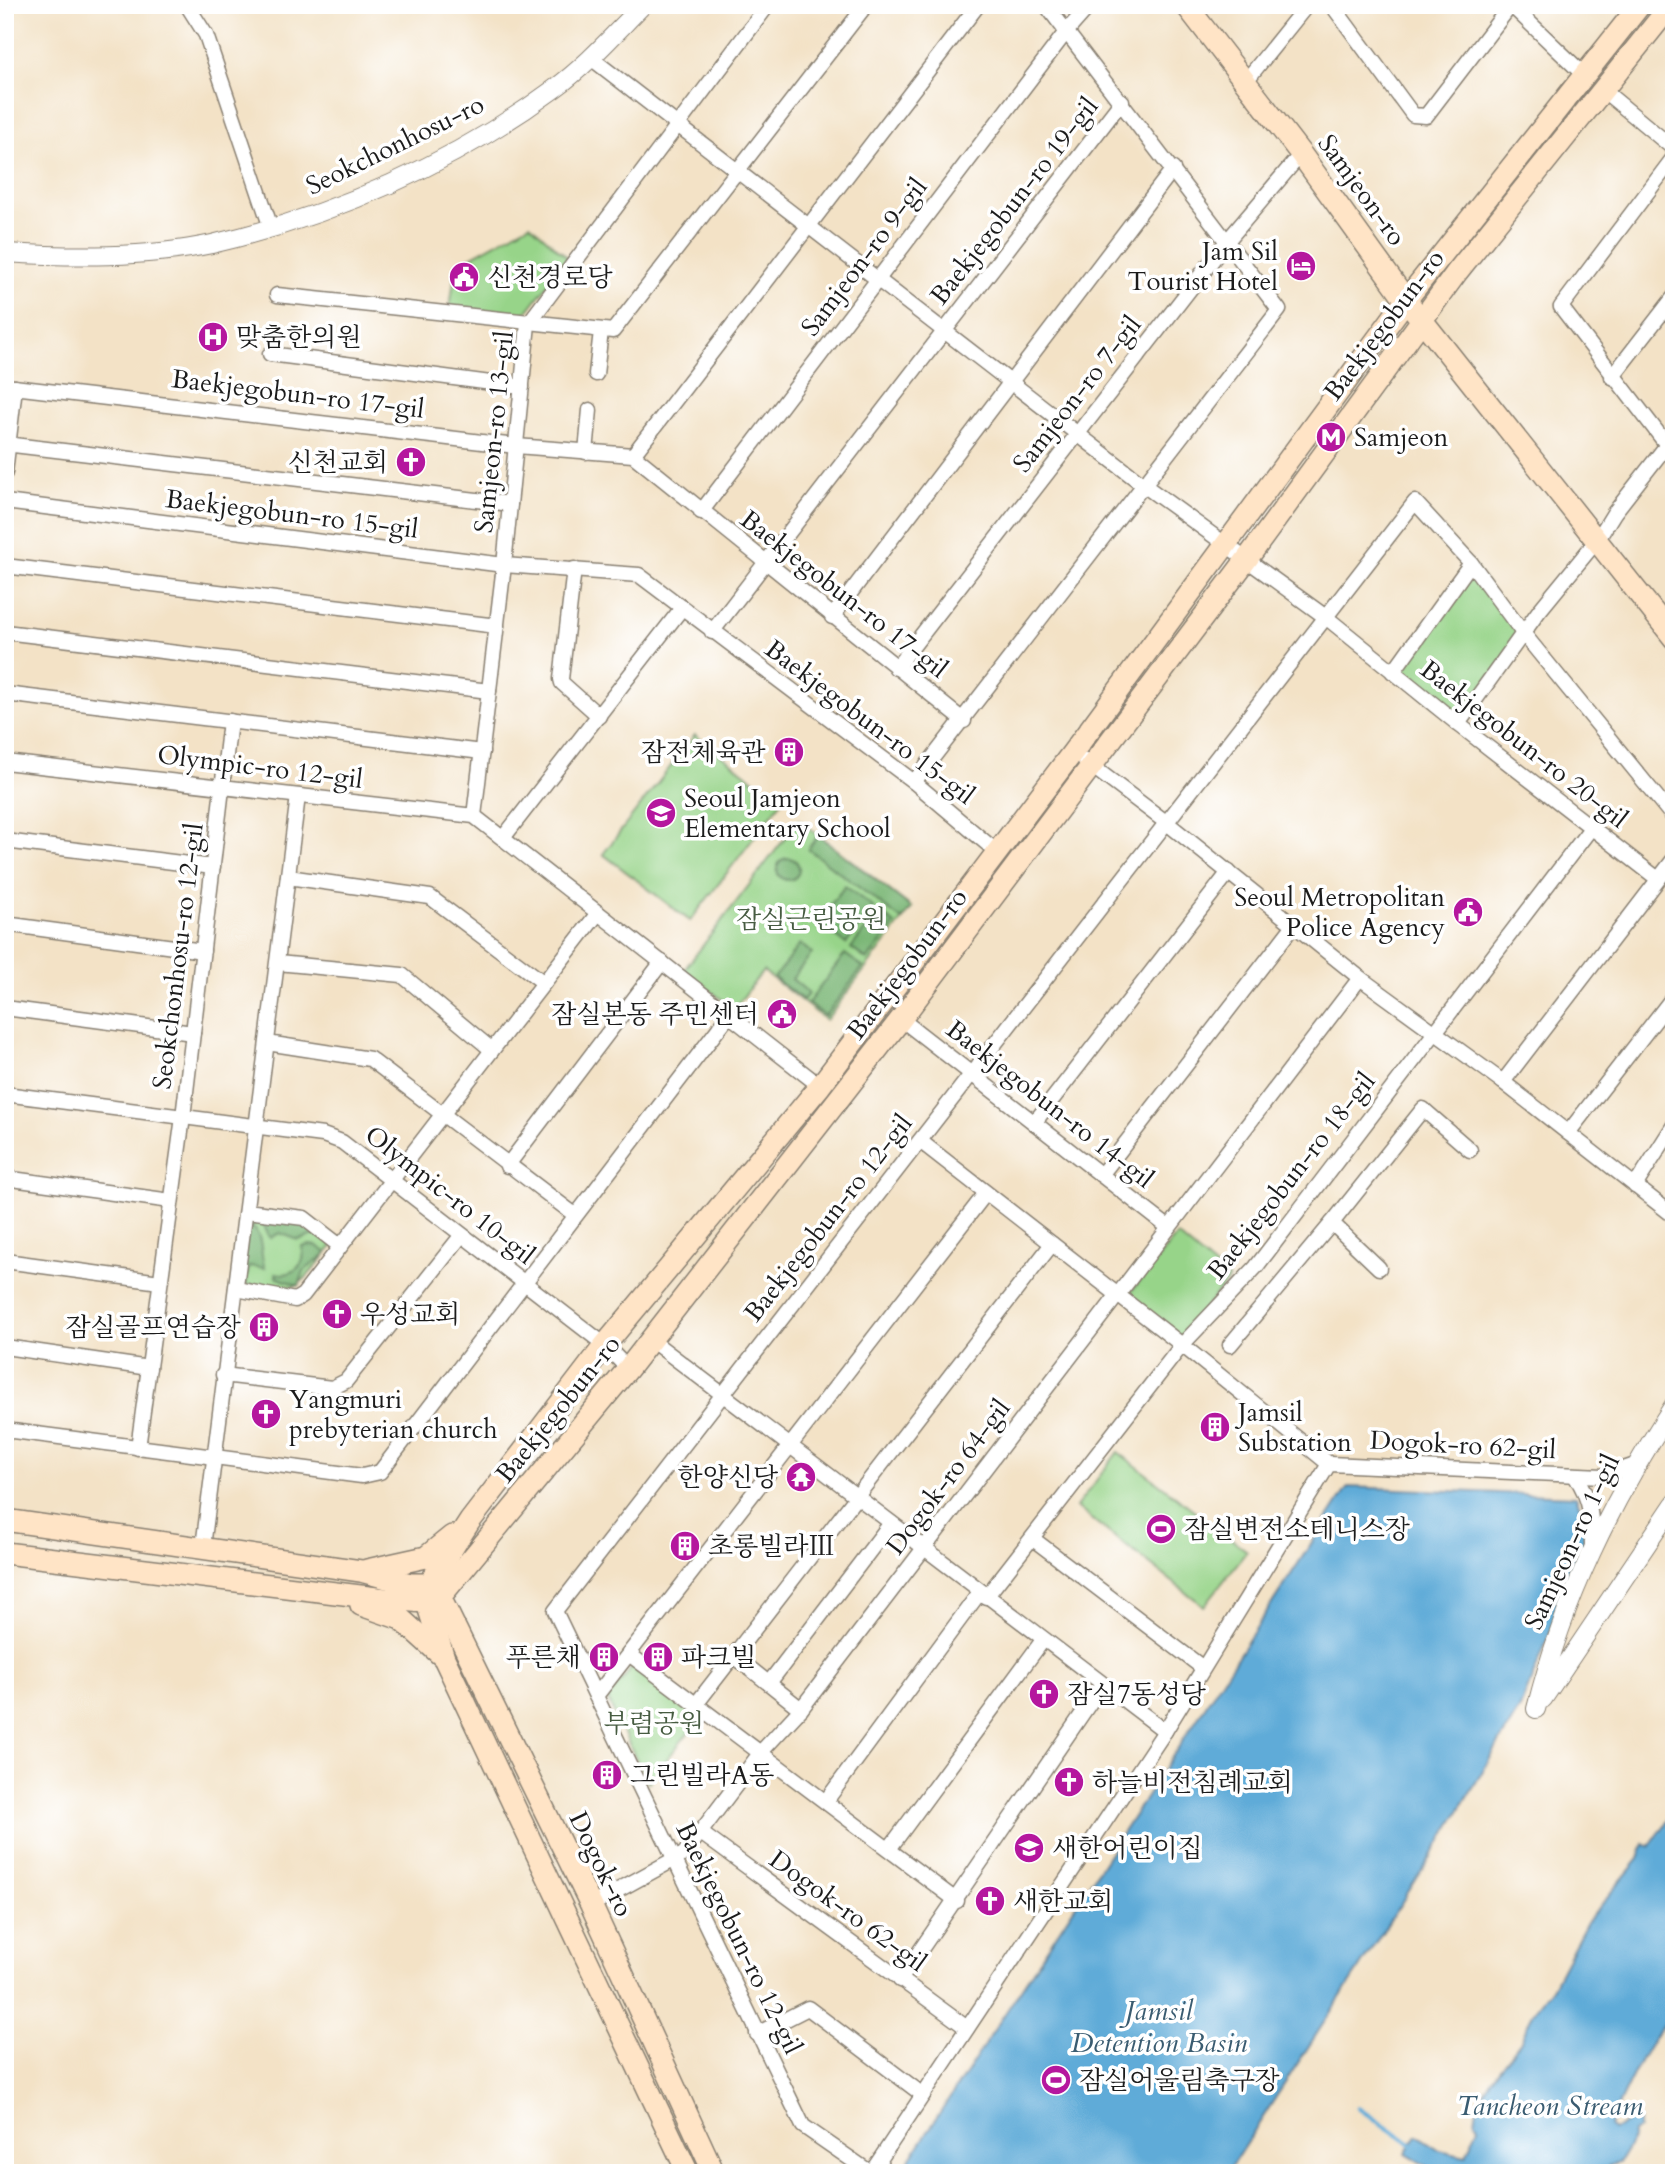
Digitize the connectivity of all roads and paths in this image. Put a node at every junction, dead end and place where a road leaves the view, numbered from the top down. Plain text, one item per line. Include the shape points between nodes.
1 (187, 5) edge
2 (643, 5) edge
3 (768, 5) edge
4 (866, 5) edge
5 (978, 5) edge
6 (1046, 5) edge
7 (1090, 5) edge
8 (1186, 5) edge
9 (1307, 5) edge
10 (1332, 5) edge
11 (1511, 5) edge
12 (1640, 5) edge
13 (1671, 5) edge
14 (1066, 32) junction
15 (591, 58) junction
16 (1584, 75) junction
17 (1245, 82) junction
18 (1603, 90) junction
19 (1122, 102) junction
20 (676, 125) junction
21 (1674, 149) edge
22 (1301, 154) junction
23 (1674, 157) edge
24 (1173, 169) junction
25 (737, 172) junction
26 (808, 227) junction
27 (271, 228) junction
28 (1228, 240) junction
29 (5, 253) edge
30 (877, 280) junction
31 (277, 295) dead end
32 (1674, 297) edge
33 (1406, 300) junction
34 (1423, 317) junction
35 (528, 324) junction
36 (601, 331) junction
37 (945, 331) junction
38 (270, 354) dead end
39 (596, 374) dead end
40 (1612, 377) junction
41 (1010, 382) junction
42 (10, 386) edge
43 (522, 387) junction
44 (590, 410) dead end
45 (1077, 433) junction
46 (7, 444) edge
47 (1671, 445) edge
48 (516, 446) junction
49 (586, 452) junction
50 (633, 455) junction
51 (5, 473) edge
52 (1145, 486) junction
53 (5, 502) edge
54 (510, 504) junction
55 (701, 512) junction
56 (1598, 539) junction
57 (1227, 545) junction
58 (1247, 559) junction
59 (1471, 563) junction
60 (765, 564) junction
61 (504, 565) junction
62 (5, 566) edge
63 (574, 569) junction
64 (682, 608) junction
65 (832, 617) junction
66 (1327, 618) junction
67 (497, 626) junction
68 (5, 632) edge
69 (712, 632) junction
70 (1523, 633) junction
71 (1674, 638) edge
72 (896, 668) junction
73 (1393, 672) junction
74 (489, 691) junction
75 (5, 694) edge
76 (599, 716) junction
77 (230, 721) junction
78 (964, 721) junction
79 (1458, 724) junction
80 (482, 752) junction
81 (1073, 752) junction
82 (5, 762) edge
83 (1090, 766) junction
84 (914, 782) junction
85 (222, 787) junction
86 (298, 796) junction
87 (474, 816) junction
88 (1674, 818) edge
89 (1167, 823) junction
90 (1591, 828) junction
91 (503, 838) junction
92 (5, 841) edge
93 (997, 852) junction
94 (1674, 859) edge
95 (213, 867) junction
96 (1228, 872) junction
97 (288, 877) junction
98 (1658, 879) junction
99 (598, 913) junction
100 (5, 924) edge
101 (1294, 925) junction
102 (203, 951) junction
103 (278, 962) junction
104 (662, 962) junction
105 (1360, 978) junction
106 (544, 983) junction
107 (1674, 996) edge
108 (5, 1008) edge
109 (729, 1015) junction
110 (901, 1019) junction
111 (1433, 1032) junction
112 (193, 1033) junction
113 (267, 1043) junction
114 (492, 1050) junction
115 (971, 1074) junction
116 (1503, 1082) junction
117 (820, 1086) junction
118 (5, 1094) edge
119 (442, 1115) junction
120 (183, 1117) junction
121 (1034, 1123) junction
122 (1674, 1125) edge
123 (257, 1126) junction
124 (1568, 1133) junction
125 (920, 1141) junction
126 (1470, 1150) dead end
127 (508, 1166) junction
128 (1101, 1175) junction
129 (5, 1178) edge
130 (391, 1180) junction
131 (1635, 1186) junction
132 (986, 1193) junction
133 (172, 1201) junction
134 (246, 1211) junction
135 (575, 1215) junction
136 (1674, 1216) edge
137 (1332, 1223) junction
138 (1168, 1227) junction
139 (461, 1236) junction
140 (1052, 1244) junction
141 (340, 1246) junction
142 (5, 1261) edge
143 (1379, 1268) dead end
144 (160, 1282) junction
145 (523, 1285) junction
146 (236, 1289) junction
147 (1117, 1294) junction
148 (651, 1340) junction
149 (604, 1345) junction
150 (1182, 1345) junction
151 (1230, 1345) dead end
152 (5, 1348) edge
153 (149, 1368) junction
154 (628, 1369) junction
155 (223, 1375) junction
156 (723, 1392) junction
157 (1674, 1405) edge
158 (5, 1430) edge
159 (789, 1444) junction
160 (138, 1448) junction
161 (213, 1457) junction
162 (1329, 1464) junction
163 (1635, 1465) junction
164 (1575, 1476) junction
165 (856, 1495) junction
166 (1674, 1504) edge
167 (5, 1520) edge
168 (470, 1521) junction
169 (891, 1523) junction
170 (1033, 1539) junction
171 (203, 1547) junction
172 (924, 1549) junction
173 (1592, 1551) junction
174 (5, 1553) edge
175 (361, 1570) junction
176 (323, 1591) junction
177 (429, 1592) junction
178 (983, 1595) junction
179 (1043, 1640) junction
180 (629, 1654) junction
181 (733, 1655) junction
182 (444, 1658) junction
183 (1203, 1668) junction
184 (769, 1683) junction
185 (1102, 1685) junction
186 (596, 1696) junction
187 (697, 1703) junction
188 (801, 1709) junction
189 (1165, 1731) junction
190 (761, 1752) junction
191 (826, 1801) junction
192 (701, 1833) junction
193 (890, 1849) junction
194 (675, 1861) junction
195 (957, 1900) junction
196 (591, 1905) junction
197 (900, 1980) junction
198 (967, 2028) junction
199 (757, 2034) junction
200 (923, 2095) junction
201 (688, 2173) edge
202 (714, 2173) edge
203 (871, 2173) edge

1 - 27 street via 206,35
2 - 15 street, Seokchonhosu-ro
3 - 20 street, Samjeon-ro 13-gil
4 - 25 street
5 - 26 street
6 - 14 street
7 - 14 street, Samjeon-ro 9-gil
8 - 17 main road, Samjeon-ro
9 - 17 street
10 - 11 street via 1413,115 1426,116
11 - 16 street
12 - 16 main road, Baekjegobun-ro
13 - 18 main road, Baekjegobun-ro
14 - 19 street
14 - 30 street, Samjeon-ro 9-gil
15 - 20 street, Baekjegobun-ro 19-gil
15 - 27 street, Seokchonhosu-ro via 555,89 480,139 342,205
16 - 33 main road, Baekjegobun-ro
17 - 22 main road, Samjeon-ro
18 - 21 street
18 - 34 main road, Baekjegobun-ro
19 - 24 street
19 - 37 street, Baekjegobun-ro 19-gil
20 - 25 street, Baekjegobun-ro 19-gil
20 - 35 street, Samjeon-ro 13-gil
22 - 28 street, Samjeon-ro 7-gil
22 - 33 main road, Samjeon-ro
23 - 40 street via 1561,307
24 - 28 street
24 - 41 street
25 - 26 street, Baekjegobun-ro 19-gil
25 - 36 street via 613,331
26 - 30 street, Baekjegobun-ro 19-gil
26 - 50 street
27 - 29 street, Seokchonhosu-ro via 210,244 129,254
28 - 45 street, Samjeon-ro 7-gil
28 - 52 street via 1279,310
30 - 37 street, Baekjegobun-ro 19-gil
30 - 55 street, Samjeon-ro 9-gil
31 - 35 street
32 - 40 street
33 - 34 main road, Samjeon-ro
33 - 57 main road, Baekjegobun-ro
34 - 56 main road, Samjeon-ro
34 - 58 main road, Baekjegobun-ro
35 - 36 street
35 - 43 street, Samjeon-ro 13-gil
36 - 39 street
37 - 41 street, Baekjegobun-ro 19-gil
37 - 60 street, Baekjegobun-ro 19-gil
38 - 43 street
40 - 47 street
41 - 45 street, Baekjegobun-ro 19-gil
41 - 65 street
42 - 46 street
42 - 48 street, Baekjegobun-ro 17-gil
43 - 48 street, Samjeon-ro 13-gil
44 - 49 street
45 - 52 street, Baekjegobun-ro 19-gil
45 - 72 street, Samjeon-ro 7-gil
46 - 51 street
46 - 54 street
47 - 56 street
48 - 49 street, Baekjegobun-ro 17-gil
48 - 54 street, Samjeon-ro 13-gil
49 - 50 street, Baekjegobun-ro 17-gil
50 - 55 street, Baekjegobun-ro 17-gil
52 - 57 street, Baekjegobun-ro 19-gil
52 - 78 street
53 - 61 street, Baekjegobun-ro 15-gil
54 - 61 street, Samjeon-ro 13-gil
55 - 60 street, Baekjegobun-ro 17-gil
56 - 70 street
56 - 71 main road, Samjeon-ro
57 - 58 street, Baekjegobun-ro 20-gil
57 - 81 main road, Baekjegobun-ro
58 - 66 street, Baekjegobun-ro 20-gil
58 - 83 main road, Baekjegobun-ro
59 - 66 street, Baekjegobun-ro 20-gil via 1415,502
59 - 70 street, Baekjegobun-ro 20-gil
59 - 73 street, Baekjegobun-ro 20-gil
60 - 65 street, Baekjegobun-ro 17-gil
60 - 69 street
61 - 63 street, Baekjegobun-ro 15-gil
61 - 67 street, Samjeon-ro 13-gil
62 - 67 street
63 - 64 street, Baekjegobun-ro 15-gil via 639,575
63 - 76 street via 561,679
64 - 69 street, Baekjegobun-ro 15-gil
64 - 76 street
65 - 72 street, Baekjegobun-ro 17-gil
66 - 73 street, Baekjegobun-ro 20-gil
66 - 89 street
67 - 74 street, Samjeon-ro 13-gil
68 - 74 street
69 - 84 street, Baekjegobun-ro 15-gil
70 - 79 street
70 - 88 street, Baekjegobun-ro 20-gil
72 - 78 street, Baekjegobun-ro 17-gil
73 - 79 street, Baekjegobun-ro 20-gil
74 - 80 street, Samjeon-ro 13-gil
75 - 77 street
76 - 91 street
77 - 80 street
77 - 85 street, Seokchonhosu-ro 12-gil
78 - 84 street
79 - 90 street, Baekjegobun-ro 20-gil
80 - 87 street, Samjeon-ro 13-gil
81 - 83 street
81 - 93 main road, Baekjegobun-ro
82 - 85 street, Olympic-ro 12-gil
83 - 89 street
83 - 110 main road, Baekjegobun-ro
84 - 93 street, Baekjegobun-ro 15-gil
85 - 86 street, Olympic-ro 12-gil
85 - 95 street, Seokchonhosu-ro 12-gil
86 - 87 street, Olympic-ro 12-gil
86 - 97 street
87 - 91 street
89 - 96 street
89 - 115 street
90 - 98 street, Baekjegobun-ro 20-gil
90 - 111 street, Baekjegobun-ro 18-gil
91 - 99 street
92 - 95 street
93 - 117 main road, Baekjegobun-ro
94 - 98 street
95 - 102 street, Seokchonhosu-ro 12-gil
96 - 101 street
96 - 121 street
97 - 103 street
97 - 106 street via 430,897
98 - 116 street
99 - 104 street
99 - 106 street
100 - 102 street
101 - 105 street
101 - 128 street
102 - 112 street, Seokchonhosu-ro 12-gil
103 - 113 street
103 - 114 street via 402,975
104 - 109 street
104 - 127 street
105 - 111 street
105 - 138 street
106 - 114 street
107 - 124 street
108 - 112 street
109 - 117 street
109 - 135 street
110 - 115 street, Baekjegobun-ro 14-gil
110 - 148 main road, Baekjegobun-ro
111 - 116 street
111 - 150 street, Baekjegobun-ro 18-gil via 1256,1268
112 - 120 street, Seokchonhosu-ro 12-gil
113 - 119 street via 370,1059
113 - 123 street
114 - 119 street
115 - 121 street, Baekjegobun-ro 14-gil
115 - 125 street, Baekjegobun-ro 12-gil
116 - 124 street
117 - 149 main road, Baekjegobun-ro
118 - 120 street, Olympic-ro 10-gil
119 - 127 street
119 - 130 street
120 - 123 street, Olympic-ro 10-gil
120 - 133 street, Seokchonhosu-ro 12-gil
121 - 128 street, Baekjegobun-ro 14-gil
122 - 131 street
123 - 130 street, Olympic-ro 10-gil via 324,1135 342,1142
123 - 134 street
124 - 131 street
125 - 132 street
125 - 156 street, Baekjegobun-ro 12-gil
126 - 137 street via 1423,1109
127 - 135 street
128 - 138 street, Baekjegobun-ro 14-gil
129 - 133 street
130 - 139 street, Olympic-ro 10-gil
130 - 141 street
131 - 136 street
132 - 140 street
132 - 159 street
133 - 144 street, Seokchonhosu-ro 12-gil
134 - 141 street via 304,1218
134 - 146 street
135 - 145 street
137 - 143 street
137 - 151 street
138 - 147 street, Dogok-ro 64-gil
139 - 145 street, Olympic-ro 10-gil
139 - 155 street via 346,1381 332,1388
140 - 147 street
140 - 165 street
141 - 146 street via 295,1300
142 - 144 street
144 - 153 street, Seokchonhosu-ro 12-gil
145 - 149 street, Olympic-ro 10-gil
145 - 161 street via 380,1472 362,1476
146 - 155 street
147 - 150 street
147 - 172 street, Dogok-ro 64-gil
148 - 154 main road, Baekjegobun-ro
148 - 156 street
149 - 154 street, Olympic-ro 10-gil
149 - 168 main road, Baekjegobun-ro
150 - 162 street
150 - 170 street
152 - 153 street
153 - 160 street, Seokchonhosu-ro 12-gil
154 - 177 main road, Baekjegobun-ro
155 - 161 street
156 - 159 street
156 - 186 street, Baekjegobun-ro 12-gil via 555,1611
157 - 163 street, Samjeon-ro 1-gil
158 - 160 street
159 - 165 street
159 - 180 street
160 - 161 street
161 - 171 street
162 - 164 street, Dogok-ro 62-gil
162 - 183 street
163 - 164 street, Dogok-ro 62-gil via 1603,1476
163 - 173 street, Samjeon-ro 1-gil
164 - 173 street via 1585,1489 1592,1513
165 - 169 street
165 - 181 street
166 - 173 street, Samjeon-ro 1-gil via 1536,1709 1551,1651
167 - 171 main road
168 - 175 main road via 426,1557
168 - 177 main road, Baekjegobun-ro
169 - 172 street
169 - 184 street
170 - 178 street
170 - 183 street
171 - 175 main road
172 - 178 street
172 - 188 street, Dogok-ro 64-gil
174 - 176 main road
175 - 177 main road
176 - 177 main road
176 - 182 main road via 401,1619
177 - 182 main road, Dogok-ro
177 - 196 main road, Dogok-ro
178 - 179 street
178 - 191 street
179 - 185 street
179 - 193 street
180 - 186 street
180 - 187 street
181 - 184 street
181 - 187 street
182 - 201 main road, Dogok-ro
183 - 189 street
184 - 188 street
185 - 189 street
185 - 195 street
186 - 194 street, Baekjegobun-ro 12-gil
187 - 190 street
188 - 190 street, Dogok-ro 64-gil
189 - 198 street
190 - 191 street
190 - 192 street, Dogok-ro 64-gil
191 - 193 street
192 - 194 street, Dogok-ro 64-gil
192 - 197 street, Dogok-ro 62-gil
193 - 195 street
194 - 196 street, Dogok-ro 64-gil
194 - 199 street, Baekjegobun-ro 12-gil
195 - 197 street
196 - 202 main road, Dogok-ro
197 - 198 street, Dogok-ro 62-gil
198 - 200 street
199 - 200 street via 808,2008
199 - 203 street, Baekjegobun-ro 12-gil via 803,2126
200 - 203 street

